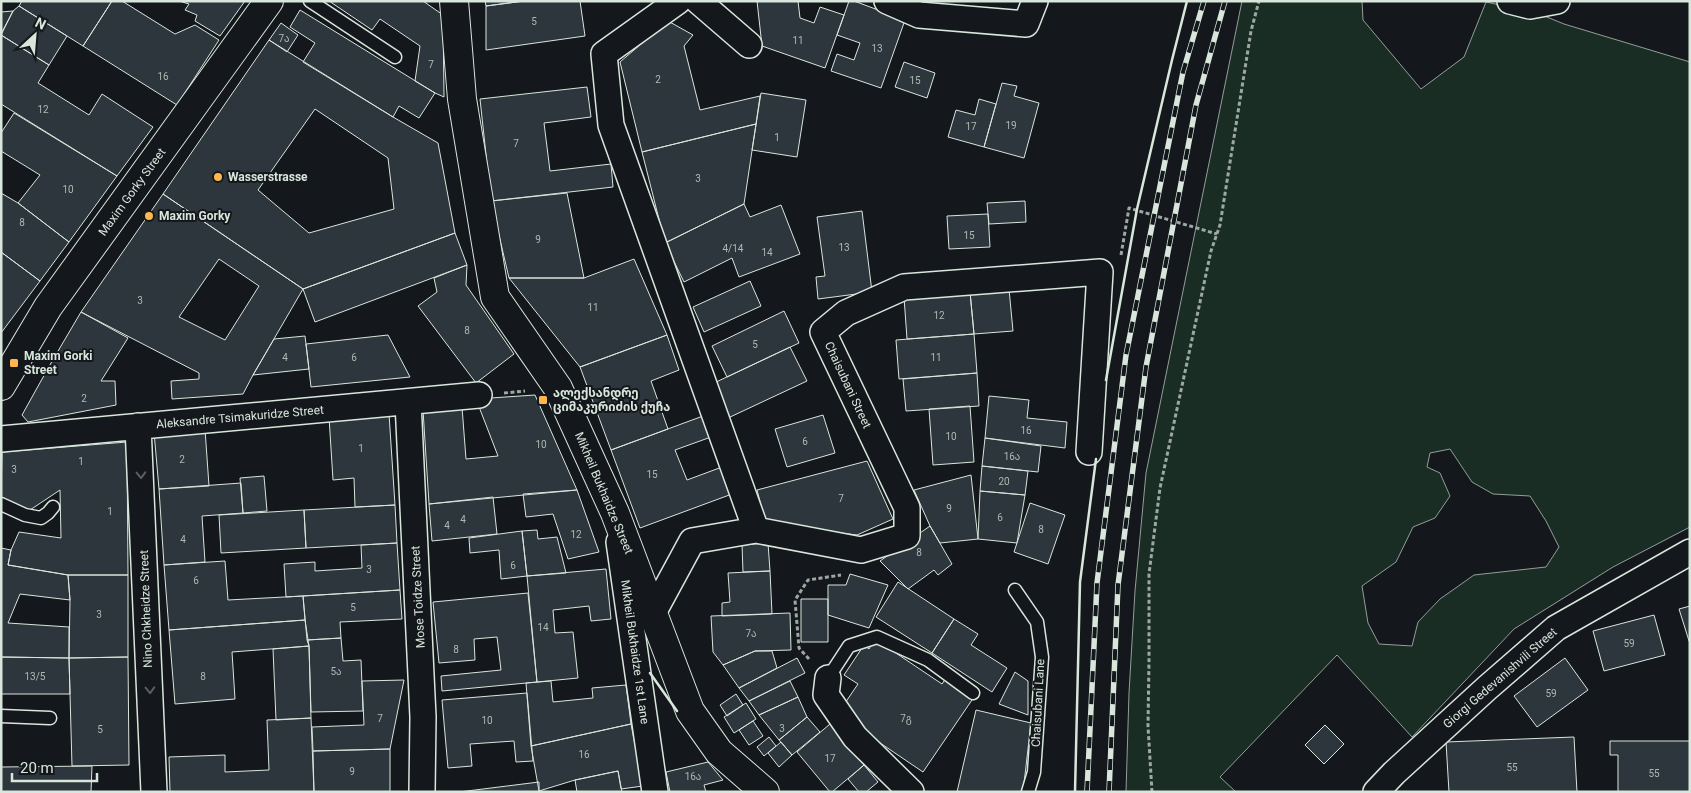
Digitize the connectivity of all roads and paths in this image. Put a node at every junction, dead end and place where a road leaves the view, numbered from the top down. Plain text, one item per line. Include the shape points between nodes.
1 (269, 1) edge
2 (310, 1) edge
3 (454, 1) edge
4 (678, 1) edge
5 (698, 1) edge
6 (888, 1) edge
7 (1035, 1) edge
8 (1259, 1) edge
9 (1510, 1) edge
10 (1557, 1) edge
11 (749, 45) dead end
12 (395, 57) dead end
13 (1217, 234) junction
14 (1100, 278) junction
15 (1, 386) edge
16 (558, 388) junction
17 (478, 395) joint
18 (408, 402) junction
19 (138, 426) junction
20 (1, 439) edge
21 (1090, 452) dead end
22 (1, 504) edge
23 (53, 507) dead end
24 (615, 513) junction
25 (756, 530) junction
26 (861, 550) junction
27 (1690, 552) edge
28 (1016, 590) dead end
29 (653, 613) junction
30 (828, 678) junction
31 (973, 693) dead end
32 (1, 716) edge
33 (50, 718) dead end
34 (154, 792) edge
35 (422, 792) edge
36 (656, 792) edge
37 (765, 792) edge
38 (911, 792) edge
39 (1028, 792) edge
40 (1152, 792) edge
41 (1376, 792) edge

1 - 15 street, Maxim Gorky Street via 48,307
2 - 12 lane
3 - 16 street, Mikheil Bukhaidze Street via 462,99 495,297
4 - 25 street via 604,54 611,125
5 - 11 street
6 - 7 street via 919,14 1026,24
8 - 13 path via 1251,31
9 - 10 street via 1530,6
13 - 14 path via 1129,208 1120,262
13 - 40 path via 1160,488 1148,574 1148,726
14 - 21 street
14 - 26 street, Chaisubani Street via 1100,272 904,287 846,313 823,332 907,508 907,536
16 - 17 path
16 - 24 street, Mikheil Bukhaidze Street
17 - 18 street, Aleksandre Tsimakuridze Street
18 - 19 street, Aleksandre Tsimakuridze Street
18 - 35 street, Mose Toidze Street via 423,717
19 - 20 street, Aleksandre Tsimakuridze Street
19 -> 34 street, Nino Chkheidze Street
22 - 23 lane via 41,518
24 - 29 street, Mikheil Bukhaidze Street
24 - 36 street, Mikheil Bukhaidze 1st Lane
25 - 26 street, Chaisubani Street
25 - 29 street, Chaisubani Street via 692,541
26 - 30 path via 854,566 840,576 808,580 795,600 799,648
27 - 41 street, Giorgi Gedevanishvili Street via 1556,628
28 - 39 lane, Chaisubani Lane via 1037,622 1042,657 1034,772
29 - 37 street, Mikheil Bukhaidze Street via 690,711 719,752
30 - 31 lane via 849,646 877,637 928,660
30 - 38 street via 826,695 855,737
32 - 33 lane

